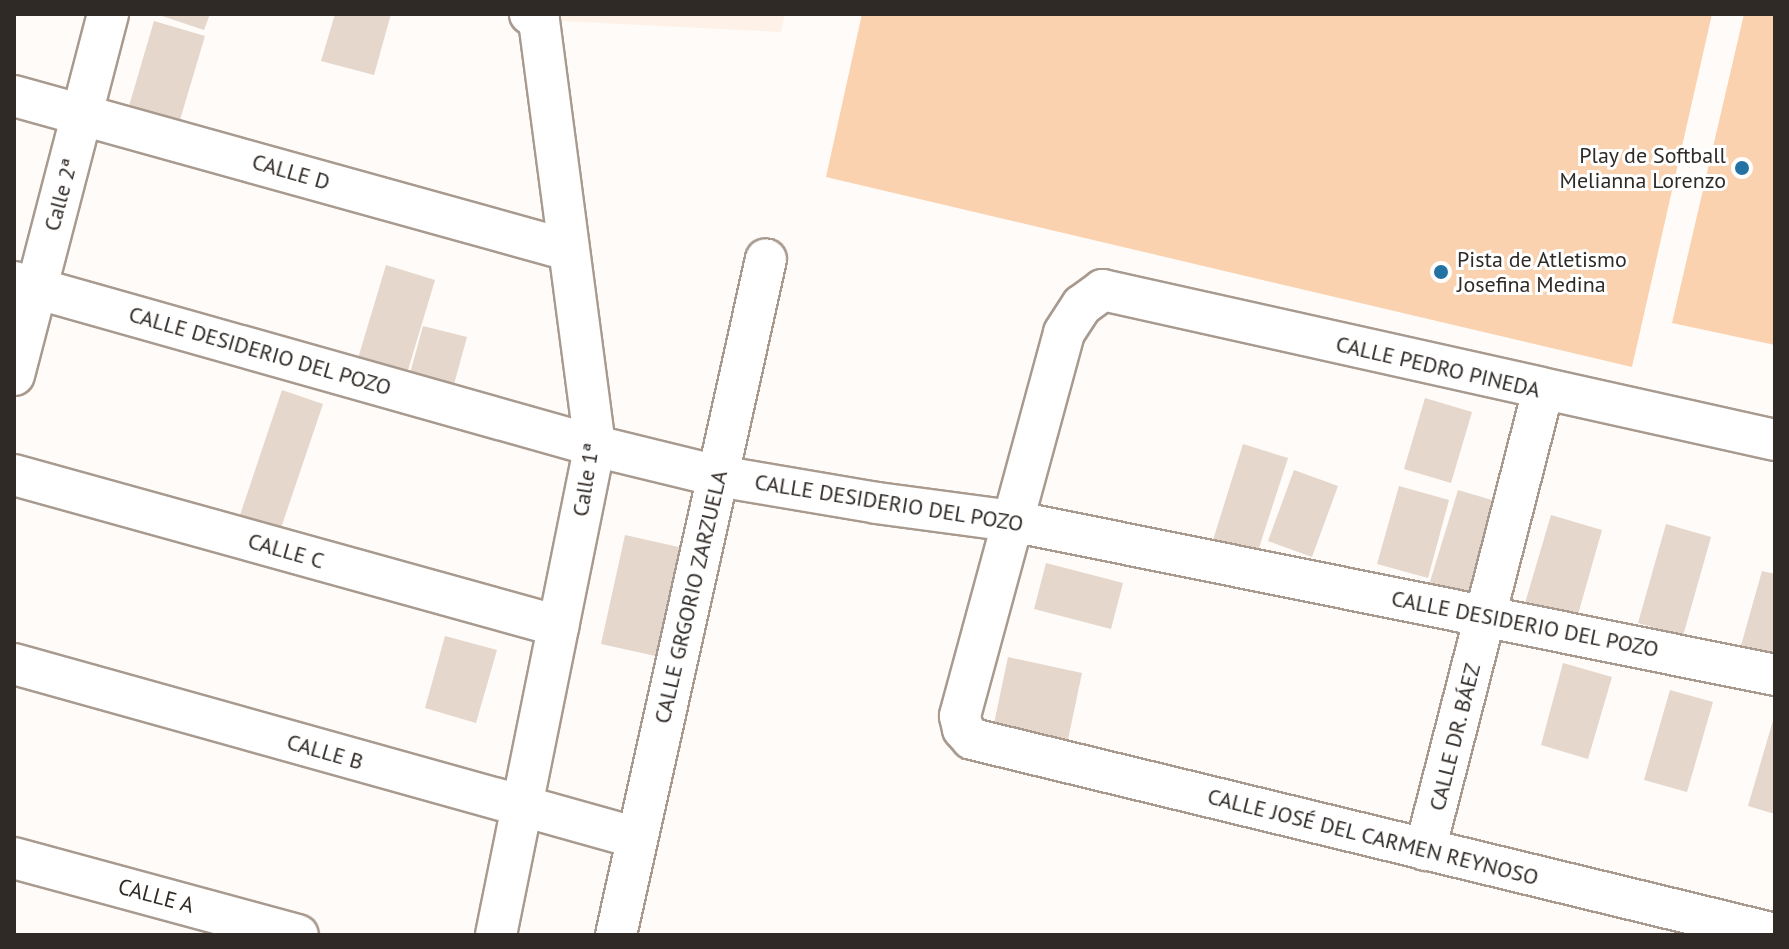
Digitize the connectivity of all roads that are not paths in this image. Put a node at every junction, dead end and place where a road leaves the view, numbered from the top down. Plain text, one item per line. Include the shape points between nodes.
1 (108, 14) edge
2 (535, 17) edge
3 (14, 96) edge
4 (83, 114) junction
5 (568, 250) junction
6 (766, 259) dead end
7 (25, 285) edge
8 (14, 375) edge
9 (1543, 391) junction
10 (1775, 440) edge
11 (595, 446) junction
12 (14, 475) edge
13 (718, 476) junction
14 (1012, 521) junction
15 (1485, 617) junction
16 (558, 626) junction
17 (14, 664) edge
18 (1775, 675) edge
19 (521, 808) junction
20 (637, 838) junction
21 (1425, 850) junction
22 (14, 858) edge
23 (1775, 934) edge
24 (298, 935) edge
25 (496, 935) edge
26 (616, 935) edge

1 - 4 street, Calle 2ª
2 - 5 street, Calle 1ª
3 - 4 street, CALLE D
4 - 5 street, CALLE D
4 - 7 street, Calle 2ª
5 - 11 street, Calle 1ª
6 - 13 street, CALLE GRGORIO ZARZUELA
7 - 8 street, Calle 2ª
7 - 11 street, CALLE DESIDERIO DEL POZO
9 - 10 street, CALLE PEDRO PINEDA
9 - 14 street, CALLE PEDRO PINEDA via 1103,290 1082,305 1064,333
9 - 15 street, CALLE DR. BÁEZ
11 - 13 street, CALLE DESIDERIO DEL POZO
11 - 16 street, Calle 1ª
12 - 16 street, CALLE C
13 - 14 street, CALLE DESIDERIO DEL POZO
13 - 20 street, CALLE GRGORIO ZARZUELA
14 - 15 street, CALLE DESIDERIO DEL POZO
14 - 21 street, CALLE JOSÉ DEL CARMEN REYNOSO via 960,716 972,739
15 - 18 street, CALLE DESIDERIO DEL POZO
15 - 21 street, CALLE DR. BÁEZ
16 - 19 street, Calle 1ª
17 - 19 street, CALLE B
19 - 20 street, CALLE B
19 - 25 street, Calle 1ª
20 - 26 street, CALLE GRGORIO ZARZUELA
21 - 23 street, CALLE JOSÉ DEL CARMEN REYNOSO
22 - 24 street, CALLE A

